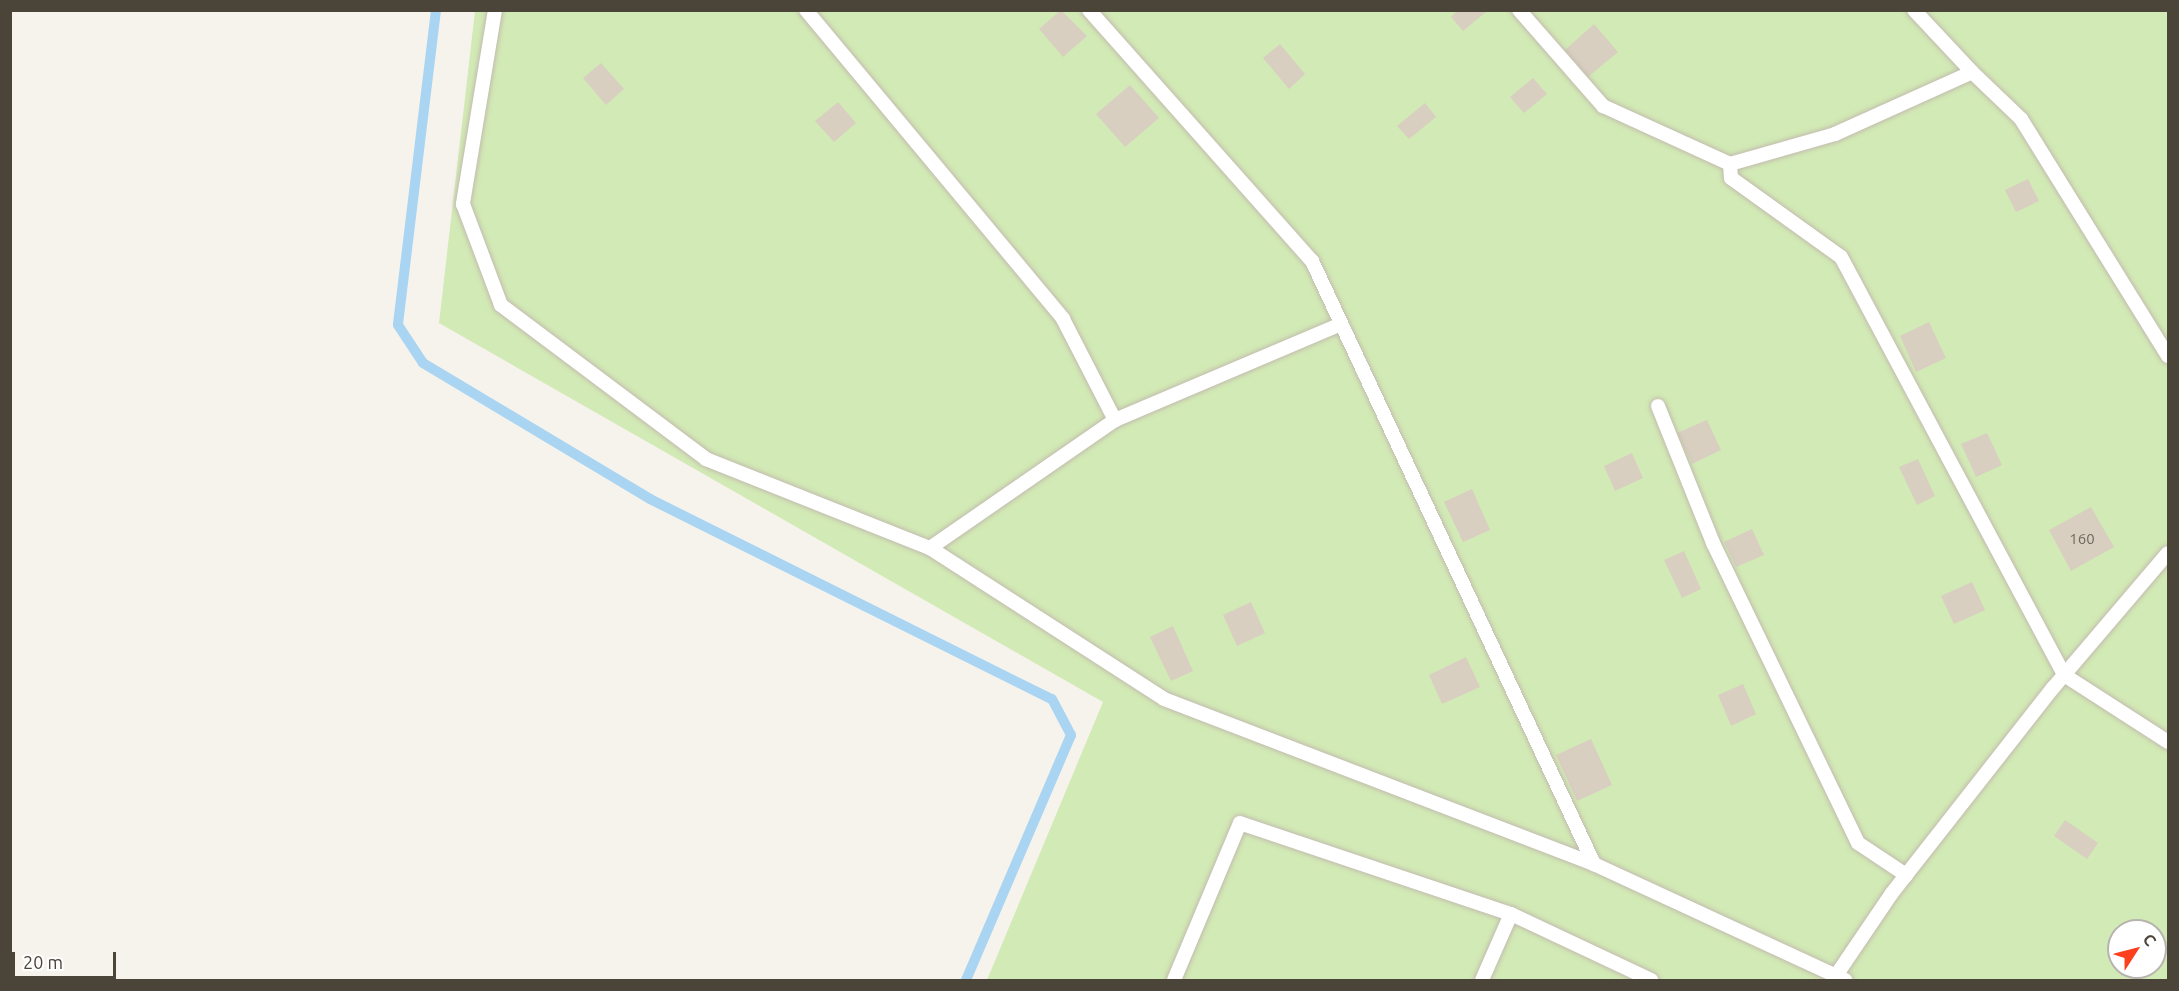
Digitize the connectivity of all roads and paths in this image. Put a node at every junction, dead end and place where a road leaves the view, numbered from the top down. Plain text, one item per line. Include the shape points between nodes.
1 (495, 10) edge
2 (806, 10) edge
3 (1089, 10) edge
4 (1519, 10) edge
5 (1914, 10) edge
6 (1972, 72) junction
7 (1730, 164) junction
8 (1341, 324) junction
9 (2169, 356) edge
10 (1658, 406) dead end
11 (1115, 420) junction
12 (930, 548) junction
13 (2169, 553) edge
14 (2064, 675) junction
15 (2169, 742) edge
16 (1594, 864) junction
17 (1906, 875) junction
18 (1511, 914) junction
19 (1838, 979) edge
20 (1174, 981) edge
21 (1482, 981) edge
22 (1651, 981) edge

1 - 12 lane via 463,204 501,306 706,459
2 - 11 lane via 1063,319
3 - 8 lane via 1312,261
4 - 7 lane via 1602,106
5 - 6 lane
6 - 7 lane via 1835,134
6 - 9 lane via 2021,119
7 - 14 lane via 1731,178 1841,257
8 - 11 lane
8 - 16 lane
10 - 17 lane via 1713,543 1858,843
11 - 12 lane
12 - 16 lane via 1164,699
13 - 14 lane
14 - 15 lane
14 - 17 lane
16 - 19 lane
17 - 19 lane
18 - 20 lane via 1240,824
18 - 21 lane
18 - 22 lane

